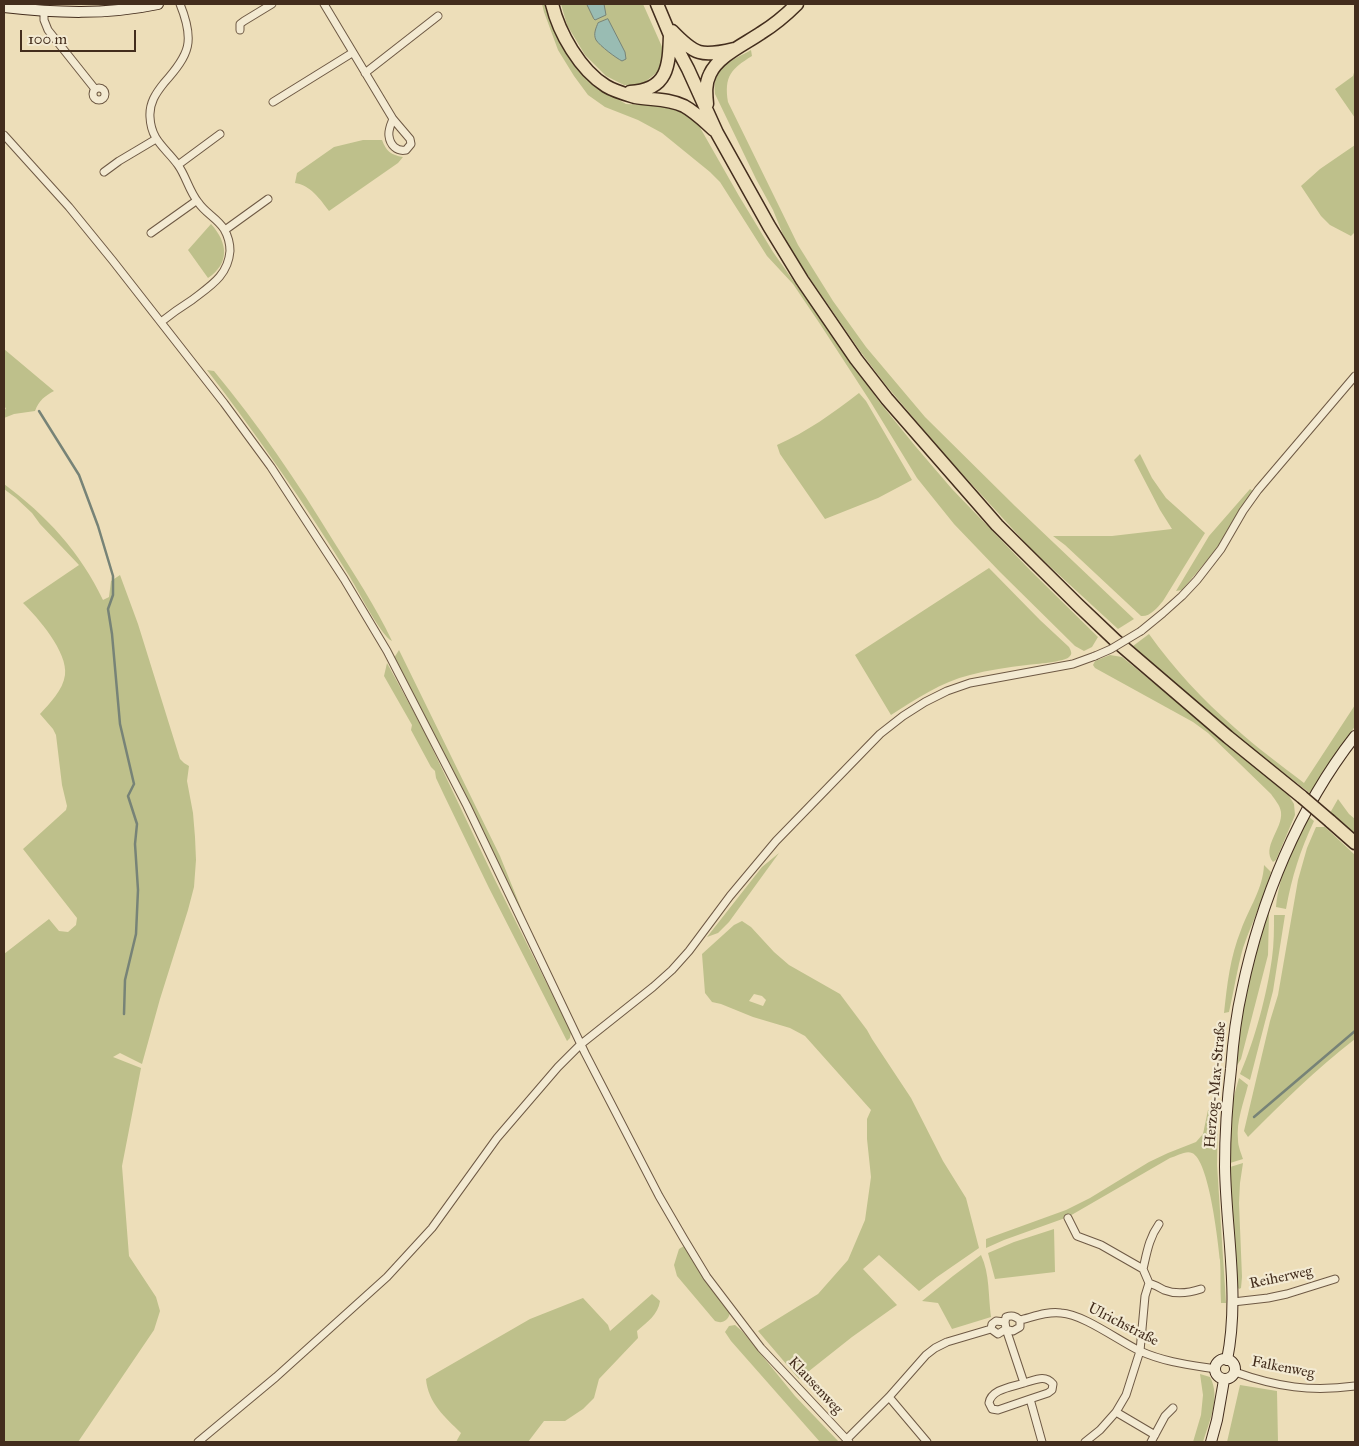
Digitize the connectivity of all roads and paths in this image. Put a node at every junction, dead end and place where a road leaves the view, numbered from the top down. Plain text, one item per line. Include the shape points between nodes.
1 (158, 4) edge
2 (180, 4) edge
3 (272, 4) edge
4 (324, 4) edge
5 (552, 4) edge
6 (657, 4) edge
7 (796, 4) edge
8 (4, 7) edge
9 (44, 12) junction
10 (438, 16) dead end
11 (240, 30) dead end
12 (668, 30) junction
13 (738, 47) junction
14 (352, 53) junction
15 (365, 74) junction
16 (95, 90) dead end
17 (621, 93) junction
18 (273, 102) dead end
19 (708, 114) junction
20 (393, 119) dead end
21 (717, 133) junction
22 (4, 134) edge
23 (220, 134) dead end
24 (156, 139) junction
25 (178, 165) junction
26 (104, 172) dead end
27 (268, 200) dead end
28 (196, 201) junction
29 (225, 230) junction
30 (151, 233) dead end
31 (161, 322) junction
32 (1355, 376) edge
33 (1355, 736) edge
34 (1355, 843) edge
35 (580, 1045) junction
36 (1068, 1218) dead end
37 (1159, 1224) dead end
38 (1143, 1269) junction
39 (1335, 1279) dead end
40 (1149, 1283) junction
41 (1201, 1289) dead end
42 (1233, 1302) junction
43 (1020, 1320) junction
44 (1005, 1325) junction
45 (991, 1329) junction
46 (1140, 1351) junction
47 (1227, 1360) junction
48 (1215, 1369) junction
49 (1235, 1372) junction
50 (1224, 1380) junction
51 (1024, 1383) junction
52 (1355, 1386) edge
53 (889, 1397) junction
54 (1030, 1399) junction
55 (1173, 1408) dead end
56 (1116, 1412) junction
57 (1155, 1435) junction
58 (848, 1441) edge
59 (198, 1442) edge
60 (927, 1442) edge
61 (1042, 1442) edge
62 (1084, 1442) edge
63 (1151, 1442) edge
64 (1211, 1442) edge

1 - 9 main road via 105,12
2 - 24 street via 188,29 188,48 151,104 150,123
3 - 11 street via 240,24
4 - 14 street
5 - 17 highway via 568,42 583,65 599,81
6 - 12 highway
7 - 13 highway via 776,23
8 - 9 main road
9 - 16 street via 48,30
10 - 15 street
12 - 13 highway via 698,52
12 - 17 highway via 669,62 658,81 645,90
12 - 19 highway
13 - 19 highway via 710,74 706,87
14 - 15 street
14 - 18 street
15 - 20 street
17 - 21 highway via 667,100 683,106
19 - 21 highway
21 - 34 highway, bridge via 802,280 856,359 959,483 1036,565 1116,641
22 - 31 street, Klausenweg via 69,207
23 - 25 street
24 - 25 street
24 - 26 street
25 - 28 street
27 - 29 street
28 - 29 street
28 - 30 street
29 - 31 street via 230,246 224,272 208,289
31 - 35 street, Klausenweg via 271,467 387,652 467,806
32 - 35 street, bridge via 1258,490 1197,580 1164,613 1111,650 1048,670 970,683 947,691 903,716 880,734 776,841 672,970
33 - 42 main road, Herzog-Max-Straße via 1305,813 1288,850 1251,952 1241,992 1234,1036 1225,1157
35 - 58 street, Klausenweg via 659,1196 707,1277 761,1348
35 - 59 street via 534,1093 432,1228 387,1277
36 - 38 street via 1077,1236 1101,1245
37 - 38 street via 1152,1233
38 - 40 street
39 - 42 street, Reiherweg via 1287,1294
40 - 41 street via 1179,1293
40 - 46 street
42 - 47 main road, Herzog-Max-Straße
43 - 44 street, Ulrichstraße via 1011,1315 1006,1317
43 - 44 street, Ulrichstraße via 1020,1327 1013,1331
43 - 46 street, Ulrichstraße via 1047,1313 1075,1316
44 - 45 street, Ulrichstraße via 996,1321
44 - 45 street, Ulrichstraße via 998,1334
44 - 51 street
45 - 53 street, Ulrichstraße via 935,1348
46 - 48 street, Ulrichstraße
46 - 56 street via 1126,1395
47 - 48 main road via 1217,1363
47 - 49 main road via 1234,1365
48 - 50 main road via 1216,1375
49 - 50 main road
49 - 52 street, Falkenweg via 1294,1387 1332,1389
50 - 64 main road
51 - 54 street via 1043,1377 1053,1384 1048,1393
51 - 54 street via 994,1393 988,1403 998,1410
53 - 58 street, Ulrichstraße
53 - 60 street
54 - 61 street
55 - 57 street
56 - 57 street
56 - 62 street
57 - 63 street

